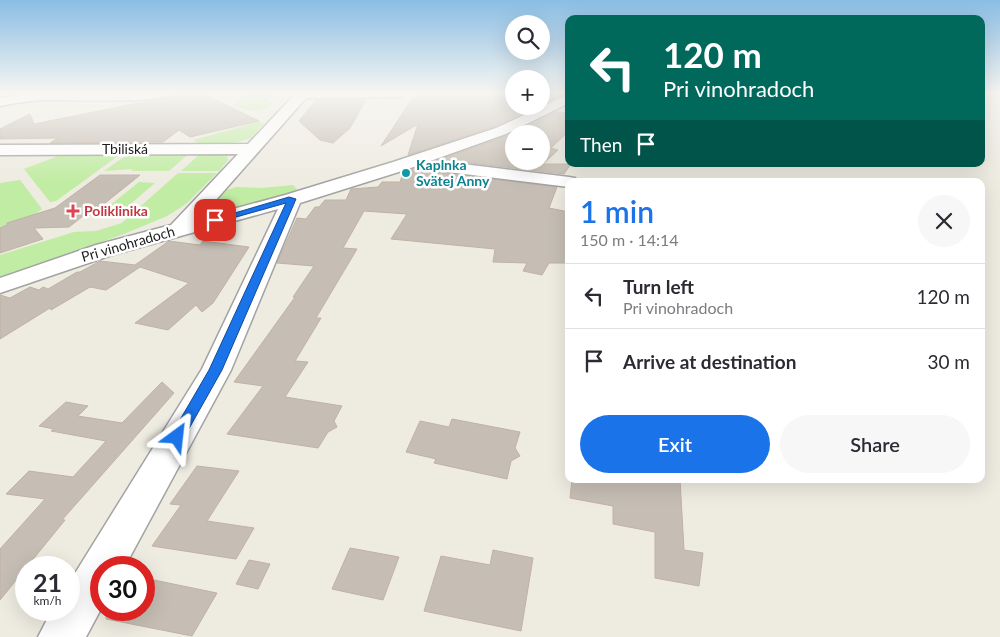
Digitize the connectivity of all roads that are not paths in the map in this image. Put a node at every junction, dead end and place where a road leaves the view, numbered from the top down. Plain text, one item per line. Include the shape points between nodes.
1 (275, 123) edge
2 (521, 123) edge
3 (251, 149) junction
4 (0, 150) edge
5 (444, 159) junction
6 (565, 181) edge
7 (292, 199) junction
8 (178, 230) junction
9 (0, 286) edge
10 (61, 637) edge

1 - 3 street
2 - 5 street, Pri vinohradoch
3 - 4 street, Tbiliská
3 - 8 street
5 - 6 street
5 - 7 street, Pri vinohradoch via 399,166
7 - 8 street, Pri vinohradoch
7 - 10 street via 216,370
8 - 9 street, Pri vinohradoch via 78,258

